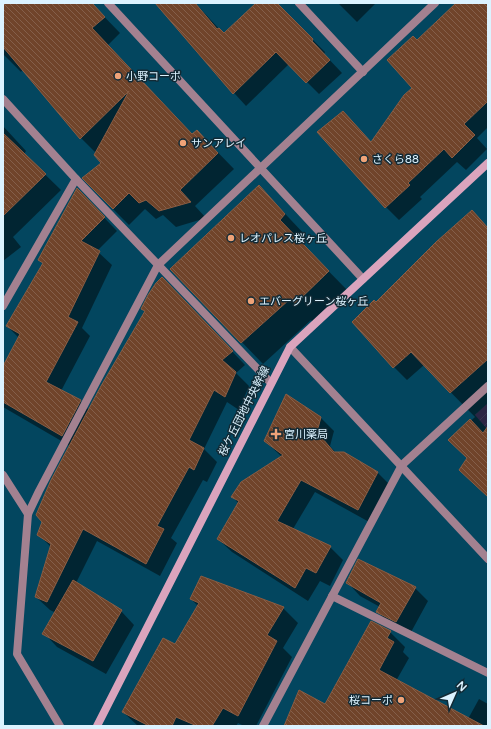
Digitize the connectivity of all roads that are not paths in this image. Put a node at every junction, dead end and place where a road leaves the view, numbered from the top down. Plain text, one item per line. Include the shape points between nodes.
1 (108, 3) edge
2 (299, 3) edge
3 (435, 3) edge
4 (363, 72) junction
5 (3, 99) edge
6 (488, 163) edge
7 (261, 170) junction
8 (76, 179) junction
9 (158, 265) junction
10 (363, 278) junction
11 (3, 306) edge
12 (290, 347) junction
13 (271, 383) junction
14 (488, 386) edge
15 (402, 465) junction
16 (3, 475) edge
17 (28, 514) junction
18 (488, 559) edge
19 (332, 596) junction
20 (488, 673) edge
21 (60, 726) edge
22 (97, 726) edge
23 (263, 726) edge

1 - 7 street
2 - 4 street
3 - 4 street
4 - 7 street
5 - 8 street
6 - 10 street, 桜ケ丘団地中央幹線
7 - 9 street
7 - 10 street
8 - 9 street
8 - 11 street
9 - 13 street
9 - 17 street
10 - 12 street, 桜ケ丘団地中央幹線
12 - 13 street, 桜ケ丘団地中央幹線
12 - 15 street
13 - 22 street, 桜ケ丘団地中央幹線
14 - 15 street
15 - 18 street
15 - 19 street
16 - 17 street
17 - 21 street via 17,654
19 - 20 street
19 - 23 street

